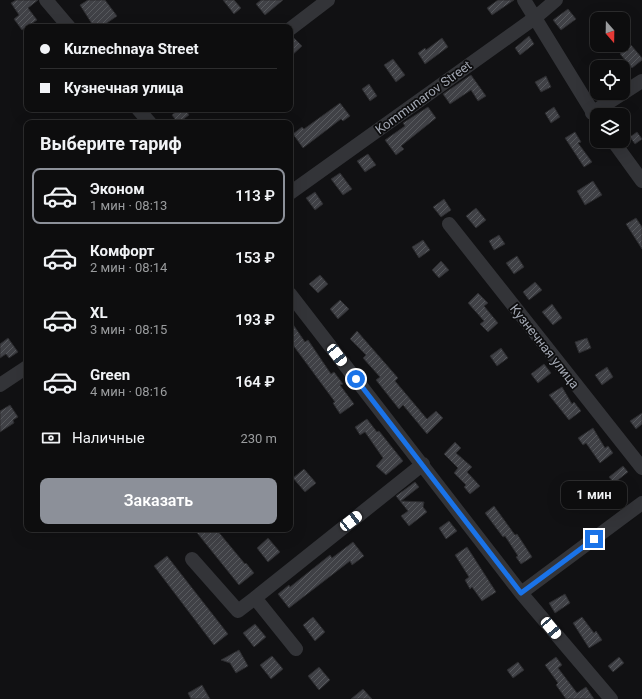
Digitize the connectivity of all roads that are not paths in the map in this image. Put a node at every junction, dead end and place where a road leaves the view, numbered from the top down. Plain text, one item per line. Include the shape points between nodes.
1 (46, 0) edge
2 (328, 0) edge
3 (524, 0) edge
4 (556, 0) edge
5 (536, 17) junction
6 (66, 24) edge
7 (293, 27) edge
8 (642, 81) edge
9 (590, 108) edge
10 (606, 108) edge
11 (141, 112) edge
12 (147, 120) edge
13 (618, 148) edge
14 (642, 181) edge
15 (293, 191) edge
16 (448, 224) dead end
17 (293, 298) edge
18 (24, 369) edge
19 (0, 385) edge
20 (423, 464) junction
21 (642, 468) edge
22 (642, 503) edge
23 (192, 559) dead end
24 (521, 593) junction
25 (255, 598) junction
26 (296, 649) dead end
27 (611, 699) edge

1 - 6 street
2 - 7 street
3 - 5 street
4 - 5 street, Kommunarov Street
5 - 9 street
5 - 15 street, Kommunarov Street
8 - 10 street
11 - 12 street
13 - 14 street
16 - 21 street, Кузнечная улица
17 - 20 street
18 - 19 street
20 - 24 street
20 - 25 street
22 - 24 street
23 - 25 street via 238,611
24 - 27 street
25 - 26 street

